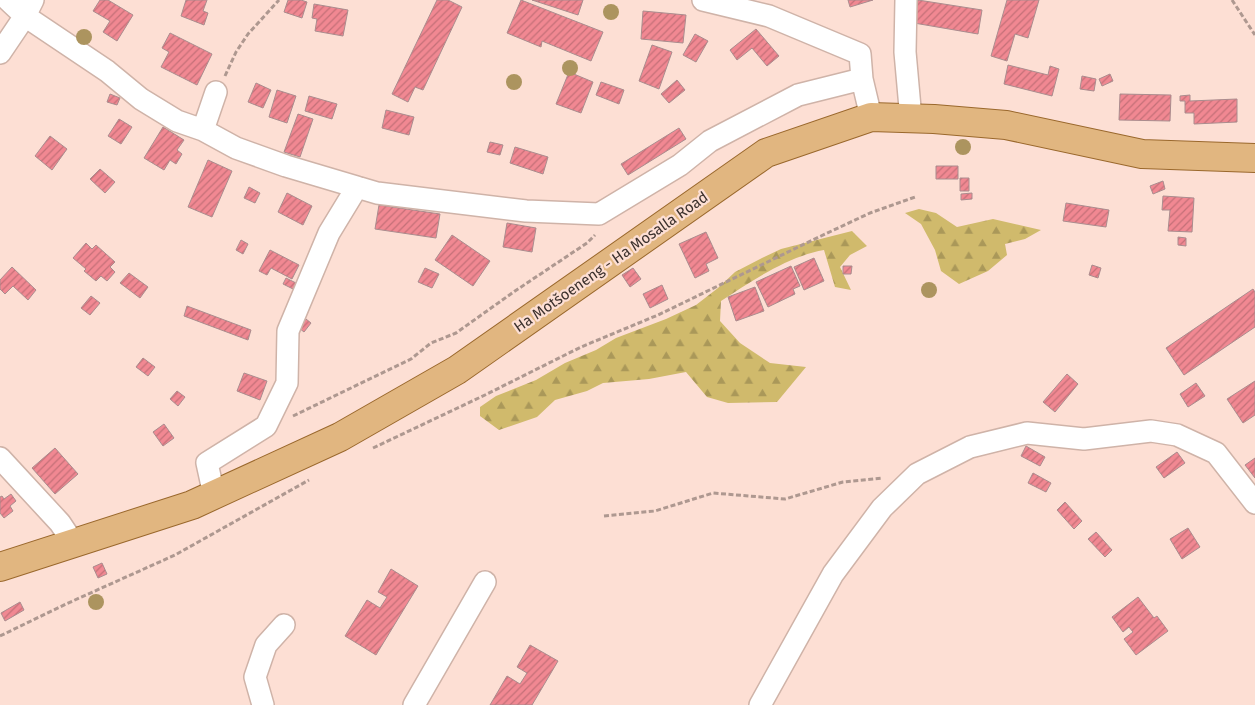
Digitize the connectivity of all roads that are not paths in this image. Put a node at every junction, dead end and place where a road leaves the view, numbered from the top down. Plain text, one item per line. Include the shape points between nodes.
1 (8, 0) edge
2 (703, 0) edge
3 (906, 0) edge
4 (29, 8) edge
5 (0, 53) edge
6 (862, 79) junction
7 (216, 92) road end
8 (871, 117) junction
9 (911, 118) junction
10 (202, 130) junction
11 (1255, 158) edge
12 (357, 187) junction
13 (0, 458) edge
14 (214, 495) junction
15 (1255, 503) edge
16 (74, 544) junction
17 (0, 567) edge
18 (485, 582) dead end
19 (284, 625) dead end
20 (263, 705) edge
21 (414, 705) edge
22 (760, 705) edge

1 - 4 street
2 - 6 street via 769,16 860,54
3 - 9 street via 905,52
4 - 5 street
4 - 10 street via 141,99 177,121
6 - 8 street
6 - 12 street via 798,95 710,141 680,165 599,214 526,211 377,193
7 - 10 street
8 - 9 main road, Ha Motšoeneng - Ha Mosalla Road
8 - 14 main road, Ha Motšoeneng - Ha Mosalla Road via 766,154 457,370 340,436
9 - 11 main road, Ha Motšoeneng - Ha Mosalla Road via 1006,125 1142,154
10 - 12 street via 236,148
12 - 14 street via 329,233 288,331 287,383 266,426 207,463
13 - 16 street via 60,523
14 - 16 main road, Ha Motšoeneng - Ha Mosalla Road
15 - 22 street via 1216,453 1177,436 1151,431 1084,439 1027,433 970,447 917,474 882,508 833,574
16 - 17 main road, Ha Motšoeneng - Ha Mosalla Road
18 - 21 street
19 - 20 street via 266,646 254,677

